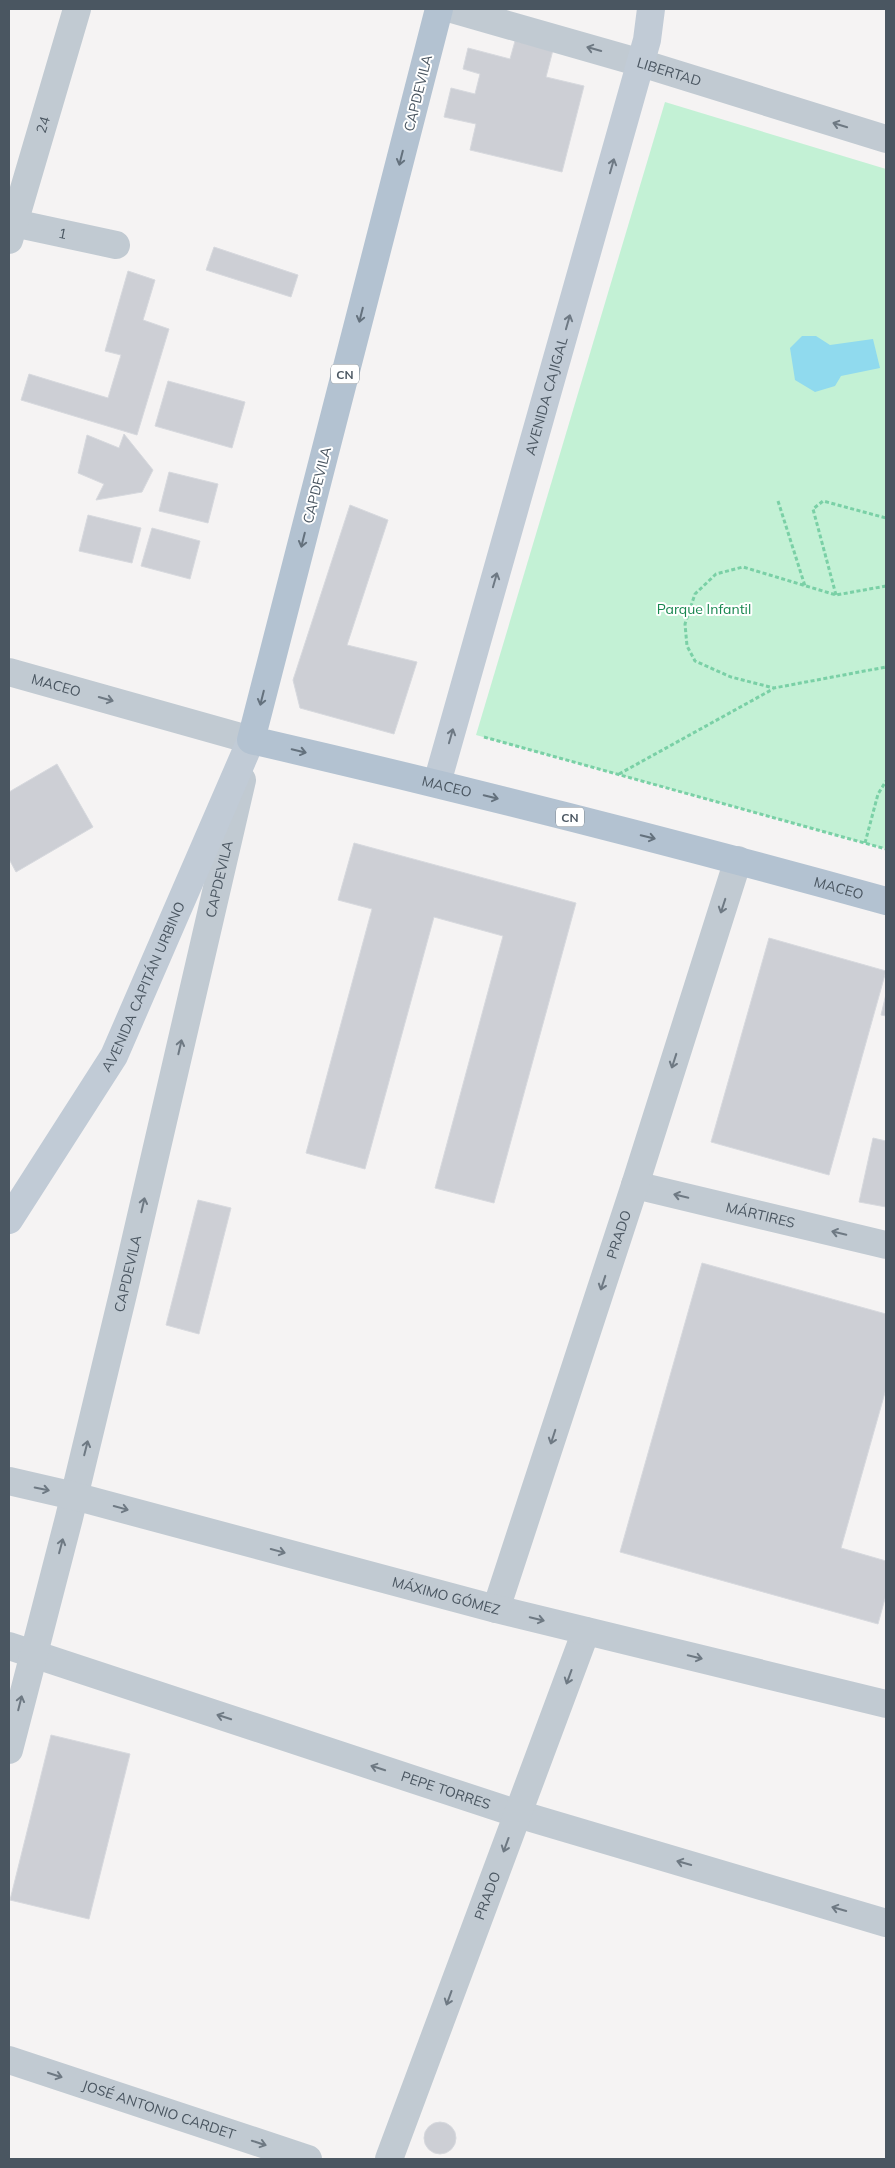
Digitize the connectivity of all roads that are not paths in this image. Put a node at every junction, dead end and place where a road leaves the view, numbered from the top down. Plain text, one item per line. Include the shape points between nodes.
1 (77, 9) edge
2 (439, 9) edge
3 (452, 9) edge
4 (651, 9) edge
5 (641, 63) junction
6 (886, 139) edge
7 (11, 228) edge
8 (116, 245) dead end
9 (9, 672) edge
10 (252, 740) junction
11 (438, 783) junction
12 (738, 860) junction
13 (886, 901) edge
14 (635, 1186) junction
15 (9, 1220) edge
16 (886, 1244) edge
17 (9, 1482) edge
18 (74, 1496) junction
19 (496, 1609) junction
20 (586, 1631) junction
21 (21, 1650) edge
22 (886, 1704) edge
23 (9, 1750) edge
24 (518, 1814) junction
25 (886, 1923) edge
26 (9, 2060) edge
27 (308, 2159) edge
28 (389, 2159) edge

1 - 7 street, 24
2 -> 10 main road, CAPDEVILA / CN
5 -> 3 street, LIBERTAD
4 - 5 main road, AVENIDA CAJIGAL via 648,40
6 -> 5 street, LIBERTAD
11 -> 5 main road, AVENIDA CAJIGAL
7 - 8 street, 1
9 -> 10 street, MACEO
10 -> 11 main road, MACEO / CN
10 - 15 main road, AVENIDA CAPITÁN URBINO via 114,1056
18 -> 10 street, CAPDEVILA
11 -> 12 main road, MACEO / CN
12 - 13 main road, MACEO / CN
12 -> 14 street, PRADO
16 -> 14 street, MÁRTIRES
14 -> 19 street, PRADO
17 -> 18 street, MÁXIMO GÓMEZ
18 -> 19 street, MÁXIMO GÓMEZ
21 -> 18 street, CAPDEVILA
19 -> 20 street, MÁXIMO GÓMEZ
20 -> 22 street, MÁXIMO GÓMEZ
20 -> 24 street, PRADO
23 -> 21 street, CAPDEVILA
24 -> 21 street, PEPE TORRES
25 -> 24 street, PEPE TORRES
24 -> 28 street, PRADO
26 -> 27 street, JOSÉ ANTONIO CARDET

